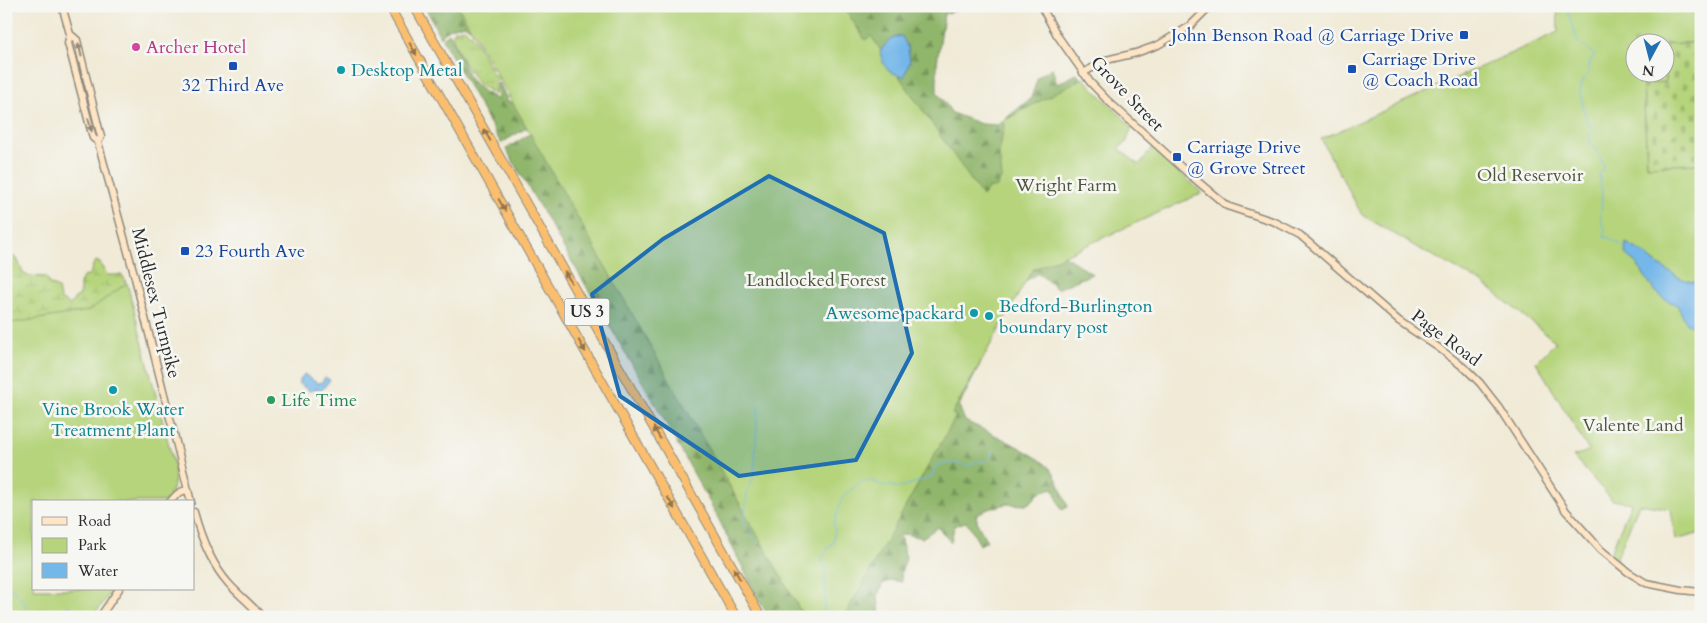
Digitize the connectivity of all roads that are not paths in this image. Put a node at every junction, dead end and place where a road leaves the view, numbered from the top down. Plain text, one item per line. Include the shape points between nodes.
1 (62, 6) edge
2 (389, 6) edge
3 (414, 6) edge
4 (1042, 6) edge
5 (1210, 6) edge
6 (70, 34) junction
7 (1083, 73) junction
8 (86, 76) junction
9 (77, 78) junction
10 (98, 142) junction
11 (1207, 190) joint
12 (188, 490) junction
13 (172, 500) edge
14 (190, 500) edge
15 (195, 515) edge
16 (118, 590) edge
17 (1701, 592) edge
18 (255, 609) junction
19 (100, 617) edge
20 (249, 617) edge
21 (262, 617) edge
22 (268, 617) edge
23 (736, 617) edge
24 (761, 617) edge

1 - 6 main road, Middlesex Turnpike
2 -> 23 highway, US 3
24 -> 3 highway, US 3
4 - 7 main road, Grove Street
5 - 7 main road via 1190,26 1158,45 1106,60
8 -> 6 main road, Middlesex Turnpike via 77,40
6 - 9 main road, Middlesex Turnpike via 68,43
7 - 11 main road, Grove Street via 1107,100
8 - 9 main road
8 - 10 main road, Middlesex Turnpike via 100,137
9 -> 10 main road, Middlesex Turnpike via 93,138
10 - 12 main road, Middlesex Turnpike
11 - 17 main road, Page Road via 1230,207 1275,222 1300,235 1399,322 1467,370 1498,406 1566,511 1601,550 1628,572 1654,585
12 - 13 main road via 181,491
12 - 14 main road, Middlesex Turnpike
15 - 18 main road via 218,570
16 - 19 main road
18 - 20 main road
18 - 21 main road
18 - 22 main road

